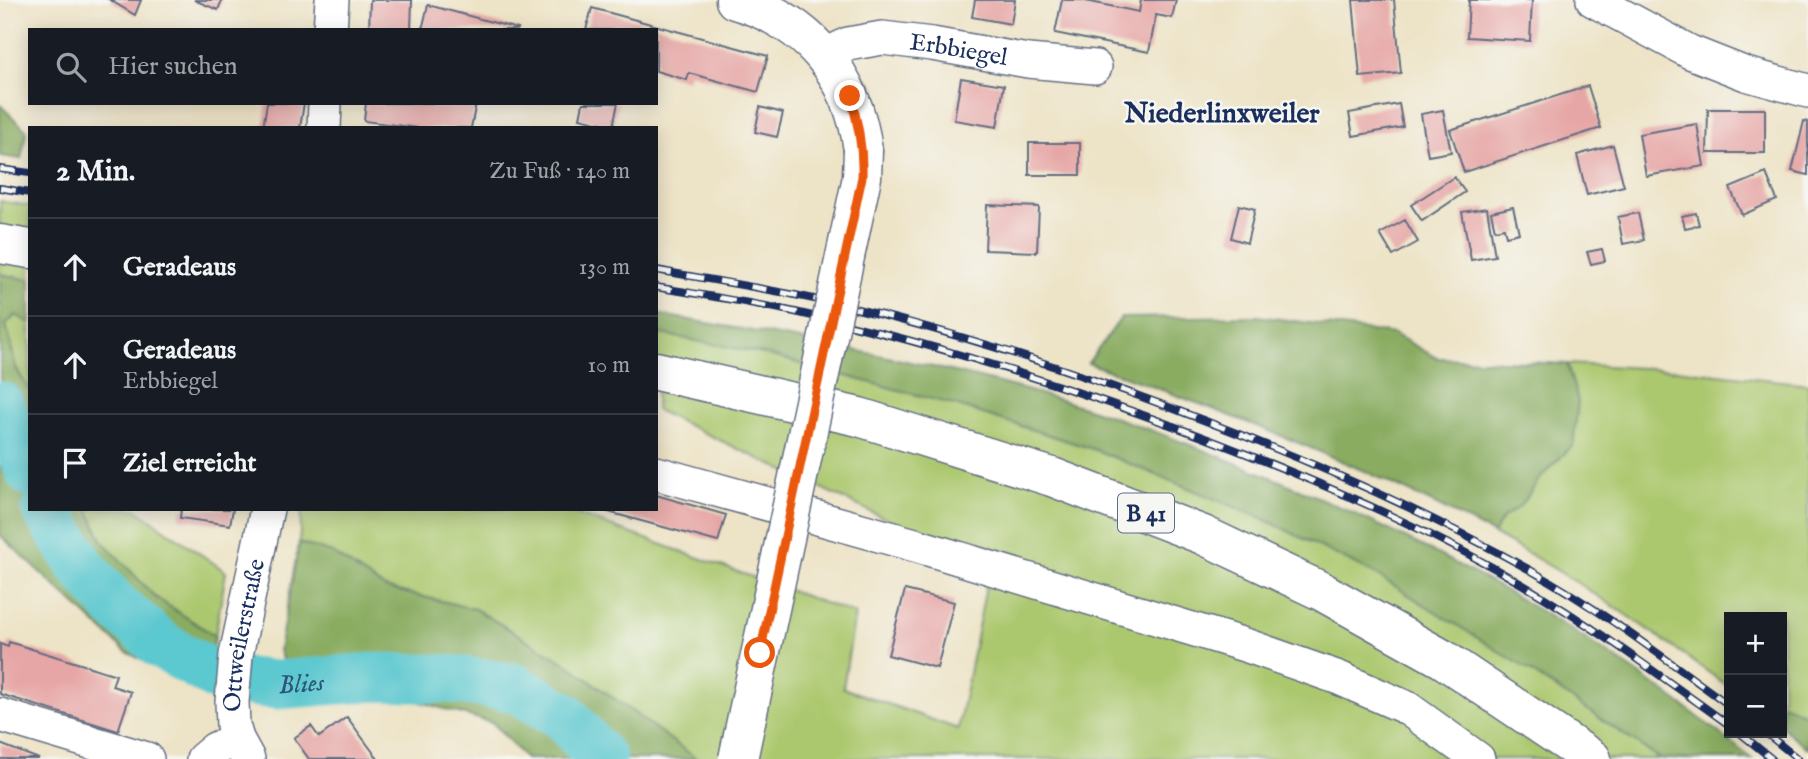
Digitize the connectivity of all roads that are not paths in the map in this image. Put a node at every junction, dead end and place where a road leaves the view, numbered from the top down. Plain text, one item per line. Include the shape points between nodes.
1 (332, 0) edge
2 (736, 0) edge
3 (1593, 0) edge
4 (330, 28) edge
5 (825, 55) junction
6 (1095, 67) dead end
7 (1808, 91) edge
8 (325, 105) edge
9 (324, 126) edge
10 (0, 244) edge
11 (28, 249) edge
12 (658, 370) edge
13 (658, 474) edge
14 (267, 511) edge
15 (0, 715) edge
16 (242, 749) edge
17 (147, 759) edge
18 (203, 759) edge
19 (738, 759) edge
20 (1478, 759) edge
21 (1592, 759) edge

1 - 4 street
2 - 5 main road via 797,29
3 - 7 street via 1690,52
5 - 6 street, Erbbiegel via 848,44 882,38
5 - 19 main road, bridge via 840,76 860,125 862,177
8 - 9 street
10 - 11 main road
12 - 21 main road, B 41 via 859,417 1052,477 1203,535 1321,591 1443,659
13 - 20 street via 915,545 1261,650 1407,708
14 - 16 street, Ottweilerstraße via 236,655 233,725
15 - 17 street
16 - 18 street via 215,749

